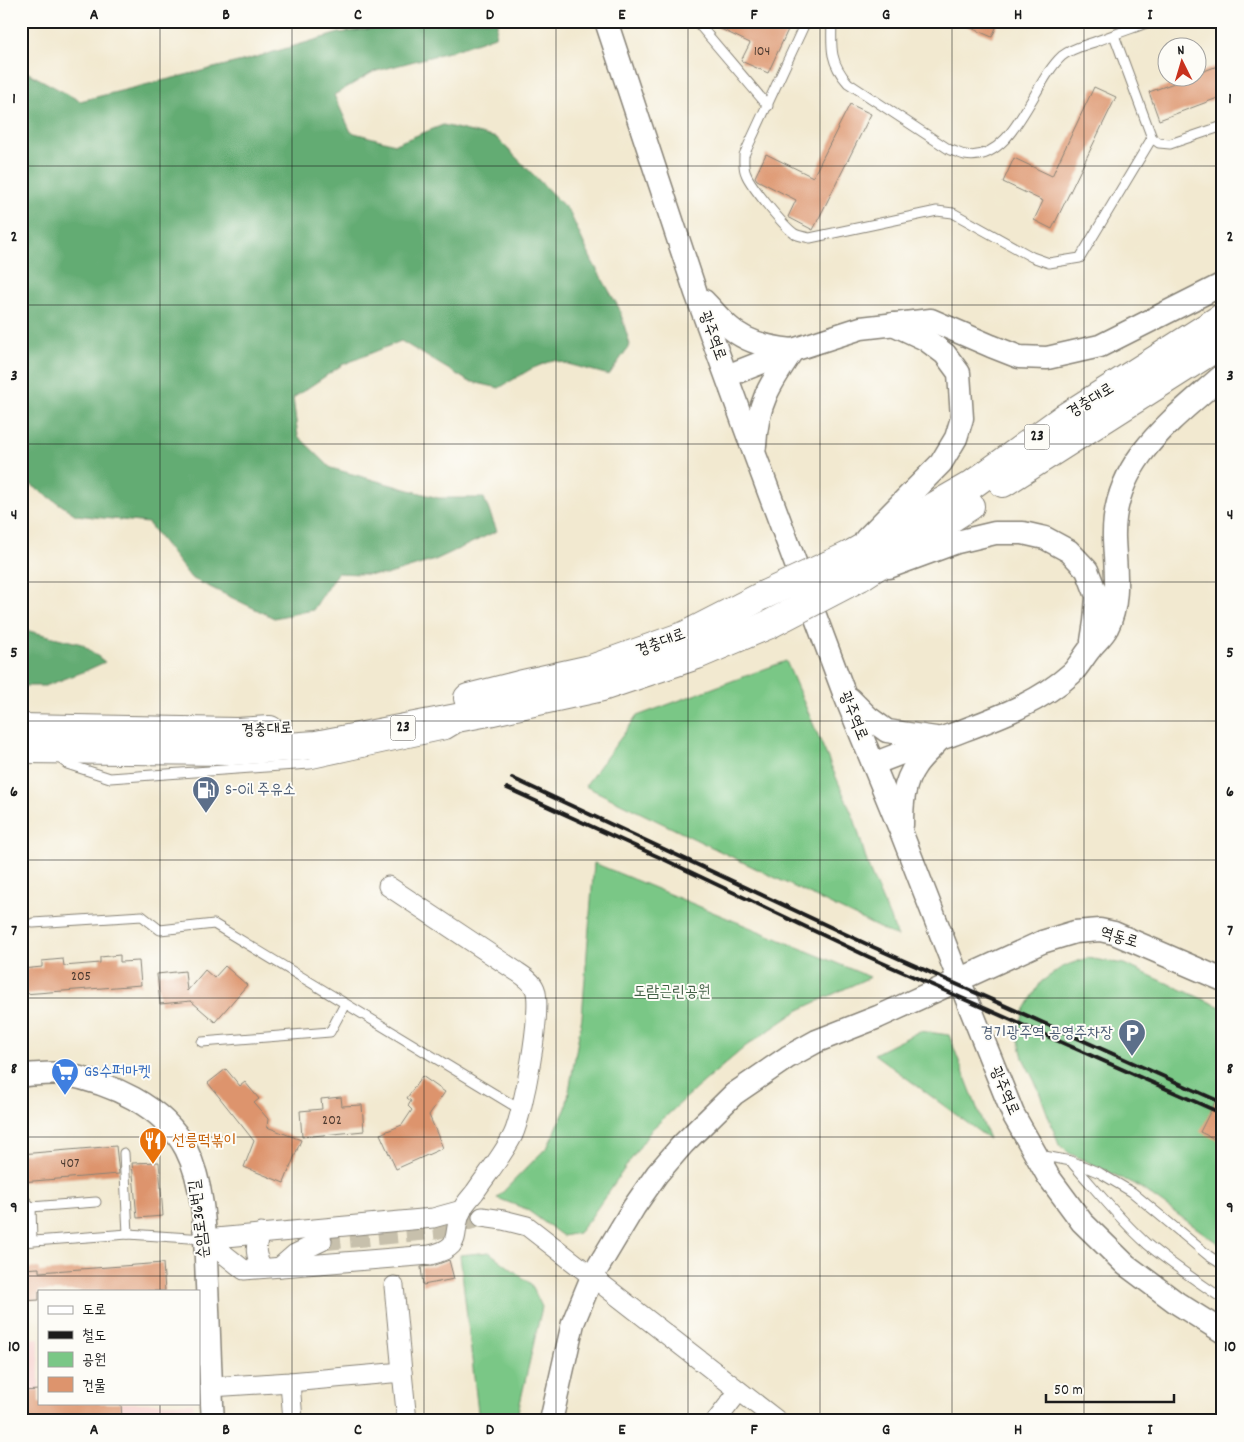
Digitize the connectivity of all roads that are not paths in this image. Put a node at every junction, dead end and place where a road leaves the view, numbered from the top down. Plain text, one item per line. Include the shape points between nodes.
1 (606, 21) edge
2 (696, 21) edge
3 (806, 21) edge
4 (832, 21) edge
5 (1152, 21) edge
6 (1114, 35) junction
7 (768, 106) junction
8 (1223, 126) edge
9 (1152, 138) junction
10 (1223, 284) edge
11 (696, 293) junction
12 (1223, 317) edge
13 (893, 324) junction
14 (1223, 342) edge
15 (793, 350) junction
16 (1223, 375) edge
17 (727, 376) junction
18 (755, 455) junction
19 (855, 566) junction
20 (1091, 647) junction
21 (844, 694) junction
22 (21, 728) edge
23 (940, 739) junction
24 (34, 749) edge
25 (873, 764) junction
26 (902, 834) junction
27 (388, 886) dead end
28 (33, 923) dead end
29 (959, 980) junction
30 (1223, 980) edge
31 (345, 1004) junction
32 (202, 1042) dead end
33 (21, 1075) edge
34 (521, 1110) junction
35 (124, 1153) dead end
36 (1035, 1154) junction
37 (1071, 1161) junction
38 (21, 1196) edge
39 (96, 1202) dead end
40 (31, 1207) junction
41 (462, 1210) junction
42 (482, 1217) tunnel mouth
43 (282, 1231) junction
44 (261, 1233) junction
45 (128, 1234) junction
46 (205, 1239) junction
47 (32, 1241) junction
48 (21, 1242) edge
49 (1223, 1265) edge
50 (272, 1268) junction
51 (592, 1277) junction
52 (394, 1286) dead end
53 (1223, 1299) edge
54 (1223, 1332) edge
55 (402, 1372) junction
56 (290, 1382) junction
57 (211, 1386) junction
58 (739, 1390) junction
59 (213, 1421) edge
60 (293, 1421) edge
61 (407, 1421) edge
62 (551, 1421) edge
63 (716, 1421) edge
64 (778, 1421) edge

1 - 11 street, 광주역로
2 - 7 lane
3 - 7 lane
4 - 6 lane via 834,63 848,84 950,150 966,155 982,154 996,148 1009,136 1054,65 1064,55
5 - 6 lane
6 - 9 lane
7 - 9 lane via 744,155 746,177 796,235 810,238 937,211 953,213 1032,257 1049,263 1080,258
8 - 9 lane via 1170,144 1158,143
10 - 13 street via 1100,346 1047,358 1020,357 931,320
11 - 15 street via 729,328 772,348
11 - 17 street, 광주역로
12 - 19 main road, 경충대로 / 23 via 1064,418
13 - 15 street via 861,328
13 - 19 street via 925,339 945,354 959,373 962,418 956,438 941,463
14 - 19 main road, 경충대로 / 23
15 - 17 street
15 - 18 street via 772,380 762,403 756,425
16 - 20 street via 1158,433 1138,456 1124,482 1115,510 1114,606 1107,628
17 - 18 street, 광주역로
18 - 21 street, 광주역로
19 - 20 street via 995,533 1023,533 1045,538 1069,551 1087,570 1097,596
19 - 22 main road, 경충대로 / 23, bridge via 764,595 686,635 591,669 384,717 307,728 236,732
19 - 24 main road, 경충대로 / 23, bridge via 770,624 697,655 602,687 316,744 232,751
20 - 23 street via 1072,672 1048,691 1020,708
21 - 23 street via 887,731
21 - 25 street, 광주역로
23 - 25 street
23 - 26 street via 916,765 908,782 902,799
25 - 26 street, 광주역로
26 - 29 street, 광주역로
27 - 34 street via 528,979 535,988 535,1029
28 - 31 lane via 142,916 160,930 214,924
29 - 30 street, 역동로 via 1042,942 1087,930 1129,938
29 - 36 street, 광주역로 via 1004,1094
29 - 51 street, 역동로 via 817,1041 734,1094 656,1174
31 - 32 lane via 330,1032
31 - 34 lane
33 - 46 street, 순암로36번길 via 61,1074 92,1082 120,1092 148,1108 167,1124 186,1149 198,1180
34 - 41 street via 514,1134
35 - 45 lane
36 - 37 lane
36 - 54 street, 광주역로 via 1082,1222 1103,1244 1150,1284
37 - 49 lane via 1132,1192
37 - 53 lane via 1146,1242
38 - 40 lane
39 - 40 lane
40 - 47 lane
41 - 43 street via 433,1218
41 - 50 street via 456,1236 445,1251 430,1255
42 - 51 street via 528,1226
43 - 44 street
43 - 50 street via 322,1241
44 - 46 street
44 - 50 street via 257,1242 257,1259
45 - 46 lane
45 - 47 lane
46 - 50 street via 244,1270
46 - 57 street, 순암로36번길
47 - 48 lane
51 - 58 street
51 - 62 street, 역동로 via 573,1323
52 - 55 street
55 - 56 street
55 - 61 street
56 - 57 street
56 - 60 street
57 - 59 street, 순암로36번길
58 - 63 street
58 - 64 street

